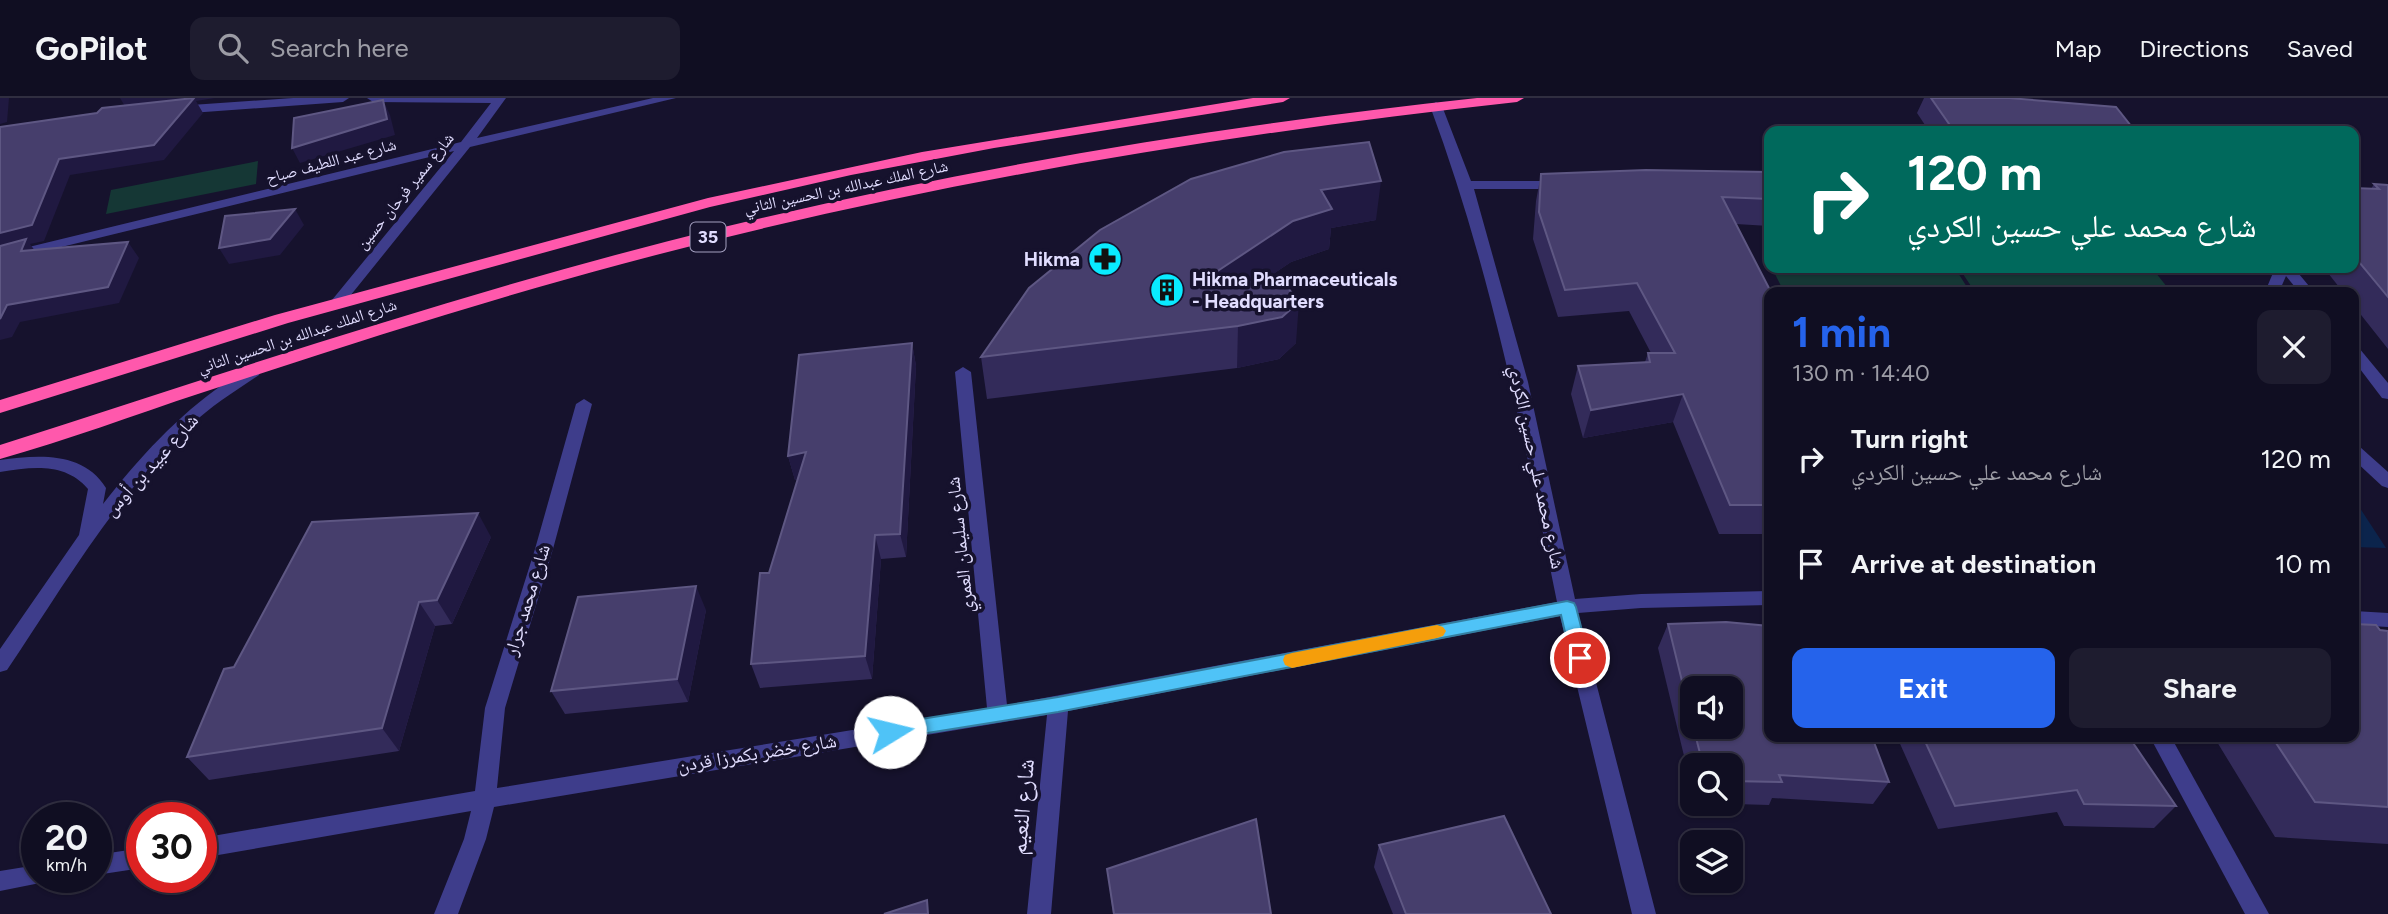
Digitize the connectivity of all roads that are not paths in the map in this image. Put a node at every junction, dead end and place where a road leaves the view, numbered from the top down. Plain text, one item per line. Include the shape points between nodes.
1 (343, 98) edge
2 (373, 98) edge
3 (670, 98) edge
4 (1283, 98) edge
5 (1517, 98) edge
6 (499, 99) edge
7 (1436, 106) junction
8 (166, 111) edge
9 (467, 143) junction
10 (1466, 185) junction
11 (1576, 185) edge
12 (0, 258) edge
13 (2290, 273) edge
14 (2302, 287) edge
15 (337, 303) junction
16 (2359, 357) edge
17 (253, 371) junction
18 (963, 372) dead end
19 (2388, 394) edge
20 (584, 404) dead end
21 (0, 407) edge
22 (0, 452) edge
23 (2359, 456) edge
24 (0, 466) edge
25 (2388, 482) edge
26 (87, 538) junction
27 (1764, 598) edge
28 (1567, 607) junction
29 (2359, 618) edge
30 (2388, 620) edge
31 (0, 664) edge
32 (1058, 705) junction
33 (999, 715) junction
34 (2163, 742) edge
35 (485, 798) junction
36 (217, 845) edge
37 (21, 878) edge
38 (0, 881) edge
39 (446, 914) edge
40 (1039, 914) edge
41 (1644, 914) edge
42 (2257, 914) edge

1 - 8 street
2 - 6 street
3 - 9 street, شارع عبد اللطيف صباح
4 - 15 highway, شارع الملك عبدالله بن الحسين الثاني / 35 via 877,166 709,202
5 - 7 highway, شارع الملك عبدالله بن الحسين الثاني / 35
6 - 9 street, شارع سمير فرحان حسين
7 - 10 street, شارع محمد علي حسين الكردي
7 - 17 highway, شارع الملك عبدالله بن الحسين الثاني / 35 via 1186,141 797,215 427,314
9 - 12 street, شارع عبد اللطيف صباح via 206,211
9 - 15 street, شارع سمير فرحان حسين
10 - 11 street
10 - 28 street, شارع محمد علي حسين الكردي via 1520,382
13 - 14 street
15 - 21 highway, شارع الملك عبدالله بن الحسين الثاني / 35
16 - 19 street
17 - 22 highway, شارع الملك عبدالله بن الحسين الثاني / 35
17 - 26 street, شارع عبيد بن أوس via 177,429
18 - 33 street, شارع سليمان العمري
20 - 35 street, شارع محمد جرار via 495,708
23 - 25 street
24 - 26 street, شارع عبيد بن أوس via 49,462 69,465 90,478 97,488
26 - 31 street, شارع عبيد بن أوس
27 - 28 street, شارع خضر بكمرزا قردن
28 - 32 street, شارع خضر بكمرزا قردن
28 - 41 street, شارع محمد علي حسين الكردي
29 - 30 street
32 - 33 street, شارع خضر بكمرزا قردن
32 - 40 street, شارع النعيم
33 - 35 street, شارع خضر بكمرزا قردن
34 - 42 street
35 - 36 street, شارع خضر بكمرزا قردن
35 - 39 street, شارع محمد جرار via 475,839
37 - 38 street

